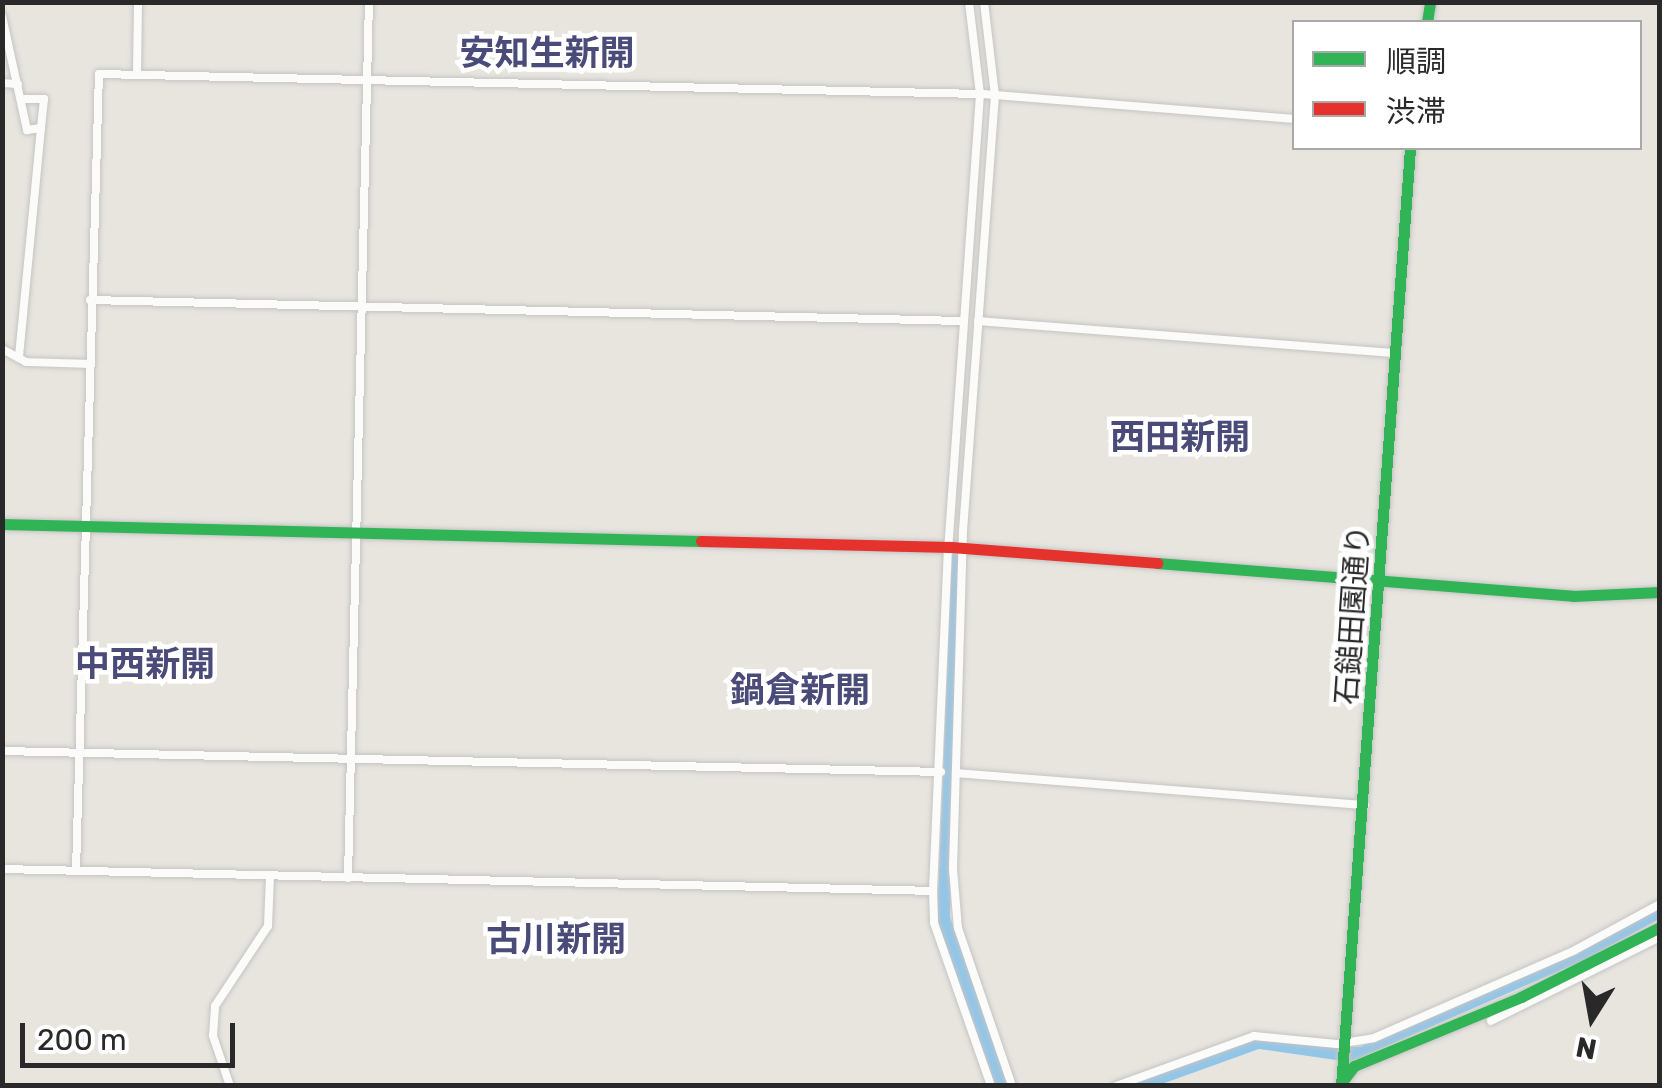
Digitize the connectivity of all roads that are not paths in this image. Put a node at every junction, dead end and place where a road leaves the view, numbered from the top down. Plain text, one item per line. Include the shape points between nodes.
1 (138, 2) edge
2 (369, 2) edge
3 (969, 2) edge
4 (984, 2) edge
5 (3, 20) edge
6 (137, 74) junction
7 (368, 80) junction
8 (2, 84) edge
9 (18, 84) junction
10 (988, 95) junction
11 (22, 99) junction
12 (1292, 119) edge
13 (41, 128) junction
14 (1410, 150) edge
15 (90, 300) junction
16 (362, 306) junction
17 (964, 321) junction
18 (978, 321) junction
19 (2, 349) edge
20 (1396, 353) junction
21 (19, 358) junction
22 (88, 364) junction
23 (2, 524) edge
24 (85, 526) junction
25 (356, 533) junction
26 (955, 548) junction
27 (1381, 580) junction
28 (1660, 592) edge
29 (2, 751) edge
30 (79, 752) junction
31 (351, 759) junction
32 (941, 772) junction
33 (956, 773) junction
34 (1365, 805) junction
35 (2, 869) edge
36 (76, 871) junction
37 (270, 876) junction
38 (348, 878) junction
39 (934, 891) junction
40 (1660, 904) edge
41 (1660, 927) edge
42 (1660, 937) edge
43 (1491, 1021) dead end
44 (1349, 1043) junction
45 (1344, 1083) edge
46 (230, 1086) edge
47 (991, 1086) edge
48 (1012, 1086) edge
49 (1116, 1086) edge

1 - 6 street
2 - 7 street
3 - 10 street
4 - 10 street
5 - 9 street
6 - 7 street
6 - 15 street via 99,74 94,82
7 - 10 street
7 - 16 street
8 - 9 street
9 - 11 street
10 - 12 street
10 - 17 street
10 - 18 street
11 - 13 street via 27,130
11 - 13 street via 44,99
13 - 21 street
14 - 20 street, 石鎚田園通り
15 - 16 street
15 - 22 street
16 - 17 street
16 - 25 street
17 - 26 street
18 - 20 street
18 - 26 street
19 - 21 street
20 - 27 street, 石鎚田園通り
21 - 22 street
22 - 24 street
23 - 24 street
24 - 25 street
24 - 30 street
25 - 26 street
25 - 31 street
26 - 27 street
26 - 32 street
26 - 33 street
27 - 28 street via 1574,596
27 - 34 street, 石鎚田園通り
29 - 30 street
30 - 31 street
30 - 36 street
31 - 32 street
31 - 38 street
32 - 39 street
33 - 34 street
33 - 48 street via 958,928
34 - 44 street, 石鎚田園通り
35 - 36 street
36 - 37 street
37 - 38 street
37 - 46 street via 268,926 216,1006 212,1036
38 - 39 street
39 - 47 street via 937,934
40 - 44 street via 1454,1006
41 - 45 street via 1521,997 1354,1066
42 - 43 street
44 - 45 street, 石鎚田園通り
44 - 49 street via 1254,1036

